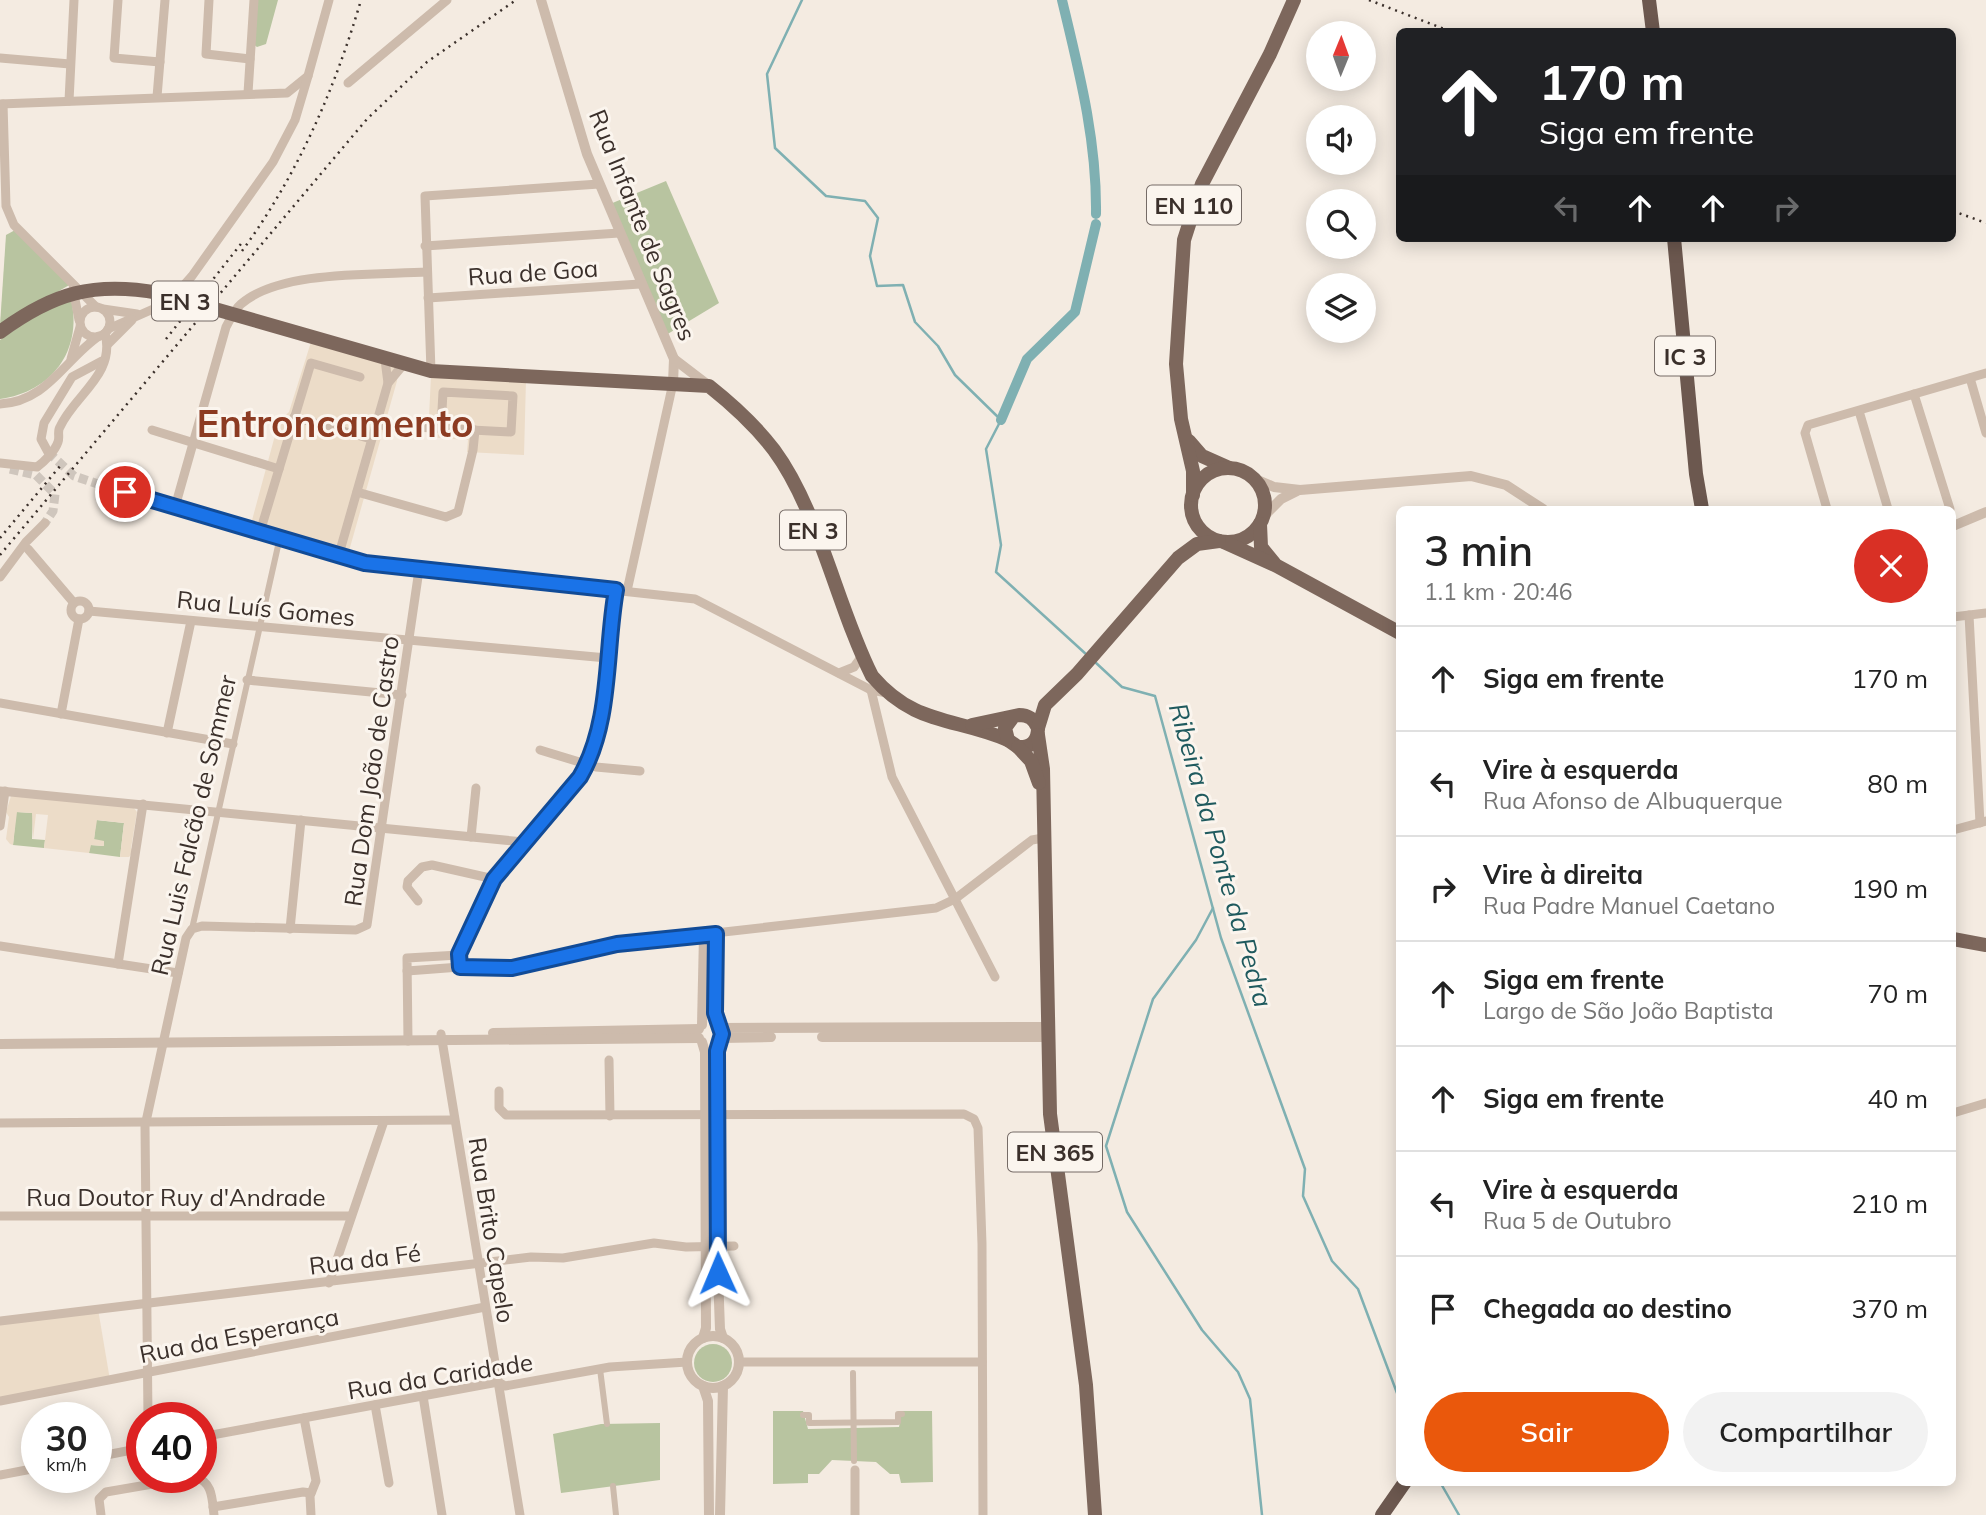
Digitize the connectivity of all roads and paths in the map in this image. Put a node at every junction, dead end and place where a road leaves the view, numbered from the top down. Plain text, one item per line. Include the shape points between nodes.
1 (74, 0) edge
2 (118, 0) edge
3 (165, 0) edge
4 (209, 0) edge
5 (254, 0) edge
6 (329, 0) edge
7 (447, 0) edge
8 (541, 0) edge
9 (1294, 0) edge
10 (1649, 0) edge
11 (1652, 28) edge
12 (0, 58) edge
13 (250, 59) junction
14 (160, 62) junction
15 (70, 64) junction
16 (308, 76) junction
17 (348, 83) dead end
18 (248, 93) junction
19 (157, 97) junction
20 (69, 101) junction
21 (1, 104) edge
22 (599, 184) junction
23 (619, 233) junction
24 (1674, 242) edge
25 (425, 246) junction
26 (427, 272) junction
27 (71, 284) junction
28 (640, 284) junction
29 (428, 298) junction
30 (98, 308) junction
31 (139, 315) junction
32 (80, 324) junction
33 (0, 332) edge
34 (104, 333) junction
35 (108, 344) junction
36 (674, 359) junction
37 (385, 360) junction
38 (103, 361) junction
39 (69, 364) junction
40 (403, 365) junction
41 (431, 371) junction
42 (1986, 373) edge
43 (360, 376) dead end
44 (1970, 378) junction
45 (388, 383) junction
46 (673, 383) junction
47 (709, 386) junction
48 (1914, 394) junction
49 (0, 404) edge
50 (1858, 411) junction
51 (294, 417) junction
52 (376, 425) junction
53 (441, 428) junction
54 (152, 430) dead end
55 (475, 430) junction
56 (1184, 430) junction
57 (1986, 433) edge
58 (371, 439) junction
59 (193, 443) junction
60 (48, 452) tunnel mouth
61 (3, 467) edge
62 (279, 469) junction
63 (1230, 469) junction
64 (1696, 474) junction
65 (1253, 478) junction
66 (101, 485) tunnel mouth
67 (1310, 489) junction
68 (357, 492) junction
69 (1193, 495) junction
70 (1538, 506) edge
71 (1695, 506) edge
72 (1701, 506) edge
73 (1826, 506) edge
74 (1887, 506) edge
75 (1949, 506) edge
76 (175, 507) junction
77 (1192, 512) junction
78 (1986, 512) edge
79 (1261, 520) junction
80 (46, 523) tunnel mouth
81 (1956, 523) edge
82 (260, 532) junction
83 (280, 537) junction
84 (1221, 541) junction
85 (28, 550) dead end
86 (339, 554) junction
87 (1178, 558) junction
88 (1278, 566) junction
89 (419, 570) junction
90 (0, 576) edge
91 (616, 590) junction
92 (627, 591) junction
93 (74, 603) junction
94 (89, 611) junction
95 (1986, 613) edge
96 (1969, 615) junction
97 (1956, 617) edge
98 (79, 620) junction
99 (191, 621) junction
100 (259, 627) junction
101 (1396, 632) edge
102 (409, 642) junction
103 (862, 656) junction
104 (607, 658) junction
105 (1075, 672) junction
106 (839, 673) junction
107 (247, 680) junction
108 (870, 690) junction
109 (887, 693) junction
110 (402, 695) junction
111 (0, 703) edge
112 (61, 714) junction
113 (1016, 716) junction
114 (967, 726) junction
115 (1038, 731) junction
116 (167, 733) junction
117 (233, 744) junction
118 (1013, 744) junction
119 (540, 750) dead end
120 (588, 762) junction
121 (640, 771) dead end
122 (1041, 787) junction
123 (476, 788) dead end
124 (3, 791) edge
125 (143, 804) junction
126 (217, 811) junction
127 (301, 820) junction
128 (1983, 822) edge
129 (0, 826) edge
130 (382, 827) junction
131 (1956, 829) edge
132 (471, 836) junction
133 (1043, 838) junction
134 (524, 842) junction
135 (494, 879) junction
136 (955, 899) junction
137 (418, 901) dead end
138 (192, 929) junction
139 (290, 929) junction
140 (716, 934) junction
141 (704, 935) junction
142 (1956, 940) edge
143 (1986, 945) edge
144 (0, 946) edge
145 (459, 954) junction
146 (118, 964) junction
147 (460, 967) junction
148 (407, 971) junction
149 (178, 973) junction
150 (995, 977) dead end
151 (1046, 1008) junction
152 (1029, 1031) junction
153 (1049, 1032) junction
154 (700, 1033) junction
155 (720, 1033) junction
156 (0, 1037) edge
157 (408, 1037) junction
158 (441, 1037) junction
159 (165, 1039) junction
160 (0, 1044) edge
161 (609, 1060) dead end
162 (1049, 1061) junction
163 (499, 1091) dead end
164 (1986, 1103) edge
165 (1956, 1112) edge
166 (717, 1115) junction
167 (610, 1116) junction
168 (705, 1116) junction
169 (454, 1120) junction
170 (384, 1121) junction
171 (146, 1122) junction
172 (0, 1124) edge
173 (0, 1216) edge
174 (146, 1216) junction
175 (351, 1216) junction
176 (734, 1246) dead end
177 (704, 1247) junction
178 (717, 1247) junction
179 (478, 1265) junction
180 (329, 1283) junction
181 (147, 1304) junction
182 (485, 1307) junction
183 (0, 1321) edge
184 (703, 1338) junction
185 (723, 1338) junction
186 (687, 1362) junction
187 (739, 1362) junction
188 (982, 1362) junction
189 (600, 1369) junction
190 (147, 1372) junction
191 (853, 1373) dead end
192 (498, 1382) junction
193 (723, 1386) junction
194 (703, 1387) junction
195 (423, 1396) junction
196 (0, 1401) edge
197 (148, 1402) edge
198 (375, 1405) junction
199 (902, 1414) dead end
200 (803, 1415) dead end
201 (304, 1418) junction
202 (853, 1422) junction
203 (607, 1424) dead end
204 (217, 1434) edge
205 (854, 1466) joint
206 (21, 1471) edge
207 (0, 1475) edge
208 (389, 1483) dead end
209 (613, 1486) dead end
210 (1402, 1486) edge
211 (126, 1487) edge
212 (210, 1493) edge
213 (311, 1493) junction
214 (214, 1511) edge
215 (101, 1515) edge
216 (311, 1515) edge
217 (442, 1515) edge
218 (520, 1515) edge
219 (616, 1515) edge
220 (709, 1515) edge
221 (720, 1515) edge
222 (855, 1515) edge
223 (983, 1515) edge
224 (1095, 1515) edge
225 (1382, 1515) edge

1 - 15 street
2 - 14 street via 114,58
3 - 14 street
4 - 13 street via 206,54
5 - 13 street
6 - 16 street
7 - 17 street
8 - 22 street, Rua Infante de Sagres
9 - 56 main road, EN 110 via 1202,184 1187,227 1176,347
10 - 11 highway
12 - 15 street
13 - 18 street
14 - 19 street
15 - 20 street
16 - 18 street via 287,93
16 - 31 street via 295,120 273,162 226,229 169,302
18 - 19 street
19 - 20 street
20 - 21 street
21 - 27 street via 6,206 17,229
22 - 23 street, Rua Infante de Sagres
22 - 25 street via 425,197
23 - 25 street
23 - 28 street, Rua Infante de Sagres
24 - 64 highway, IC 3
25 - 26 street
26 - 29 street
26 - 59 street via 289,281 260,291 239,305 226,327
27 - 30 street
27 - 32 street
28 - 29 street, Rua de Goa
28 - 36 street, Rua Infante de Sagres
29 - 41 street
30 - 31 street
30 - 32 street via 85,311
30 - 34 street via 109,317
31 - 34 street
31 - 35 street
32 - 34 street via 88,336
32 - 39 street
33 - 37 main road, EN 3 via 54,299 89,289 127,287
34 - 35 street
34 - 39 street
35 - 38 street
36 - 46 street, Rua Infante de Sagres
36 - 47 street
37 - 40 main road, EN 3
37 - 45 street
38 - 60 street via 72,377 44,423 41,439
38 - 61 street via 96,382 58,428 59,442 37,467
39 - 49 street via 33,395
40 - 41 main road, EN 3
40 - 45 street
41 - 46 main road, EN 3
42 - 44 street
43 - 51 street via 311,363
44 - 48 street
44 - 57 street
45 - 52 street
46 - 47 main road, EN 3
46 - 92 street, Rua Infante de Sagres
47 - 103 main road, EN 3 via 741,412 796,486
48 - 50 street
48 - 75 street
50 - 73 street via 1808,425 1805,433
50 - 74 street
51 - 58 street
51 - 62 street
52 - 53 street
52 - 58 street
53 - 55 street
53 - 55 street via 443,392 513,396 511,432
54 - 59 street
55 - 68 street via 458,512 453,516
56 - 63 main road via 1197,453
56 - 69 main road
58 - 68 street
59 - 62 street
59 - 76 street
62 - 82 street
63 - 65 main road
63 - 69 main road via 1207,475
64 - 71 highway, IC 3
64 - 72 highway, IC 3
65 - 67 street via 1274,487
65 - 79 main road via 1264,496
66 - 76 street
67 - 70 street via 1471,476 1506,485
67 - 79 street via 1281,499
68 - 86 street
69 - 77 main road, EN 3
76 - 82 street
77 - 84 main road via 1201,530
77 - 87 main road, EN 3
78 - 81 street
79 - 84 main road, EN 3 via 1242,539
79 - 88 main road via 1261,547
80 - 90 street
82 - 83 street
83 - 86 street
83 - 100 street, Rua Luis Falcão de Sommer
84 - 87 main road, EN 3 via 1197,544
84 - 88 main road
85 - 93 street
86 - 89 street via 365,563
87 - 105 main road, EN 3
88 - 101 main road
89 - 91 street
89 - 102 street, Rua Dom João de Castro
91 - 92 street
91 - 104 street
92 - 106 street via 695,599
93 - 94 street via 84,602
93 - 98 street via 71,613
94 - 98 street
94 - 99 street, Rua Luís Gomes
95 - 96 street
96 - 97 street
96 - 128 street
98 - 112 street
99 - 100 street, Rua Luís Gomes
99 - 116 street
100 - 102 street, Rua Luís Gomes
100 - 107 street, Rua Luis Falcão de Sommer
102 - 104 street, Rua Luís Gomes
102 - 110 street, Rua Dom João de Castro
103 - 106 street
103 - 109 main road, EN 3
104 - 120 street via 604,699
105 - 113 main road, EN 3
105 - 115 main road, EN 3 via 1045,705
106 - 108 street
107 - 110 street
107 - 117 street, Rua Luis Falcão de Sommer
108 - 109 street
108 - 136 street via 892,776
109 - 114 main road, EN 3 via 911,710
110 - 130 street, Rua Dom João de Castro
111 - 112 street
112 - 116 street
113 - 114 main road, EN 3
113 - 115 main road via 1031,717
113 - 118 main road via 1005,728
114 - 118 main road, EN 3
115 - 118 main road via 1031,745
115 - 122 main road, EN 365
116 - 117 street
117 - 126 street, Rua Luis Falcão de Sommer
118 - 122 main road, EN 365 via 1031,761
119 - 120 street
120 - 121 street via 596,767
120 - 134 street
122 - 133 main road, EN 365
123 - 132 street
124 - 125 street
124 - 129 street
125 - 126 street
125 - 146 street
126 - 127 street
126 - 138 street, Rua Luis Falcão de Sommer
127 - 130 street
127 - 139 street
128 - 131 street
130 - 132 street
130 - 139 street, Rua Dom João de Castro via 366,925 356,930
132 - 134 street
133 - 136 street via 1032,840
133 - 151 main road, EN 365
134 - 135 street
135 - 137 street via 422,867 407,887
135 - 145 street
136 - 140 street via 936,908
136 - 150 street
138 - 139 street, Rua Dom João de Castro
138 - 149 street, Rua Luis Falcão de Sommer
140 - 141 street
140 - 155 street via 715,1013
141 - 147 street via 617,944 512,968
141 - 154 street
142 - 143 main road
144 - 146 street
145 - 147 street
145 - 148 street via 407,958
146 - 149 street
147 - 148 street
148 - 157 street
149 - 159 street, Rua Luis Falcão de Sommer
151 - 152 street
151 - 153 main road, EN 365
152 - 153 street
152 - 155 street
152 - 162 street
153 - 162 main road, EN 365
154 - 155 street via 712,1021
154 - 155 street via 712,1045
154 - 158 street
154 - 168 street via 705,1052
155 - 166 street
156 - 159 street
157 - 158 street
157 - 159 street
158 - 169 street, Rua Brito Capelo
159 - 160 street
159 - 171 street, Rua Luis Falcão de Sommer
161 - 167 street
162 - 224 main road, EN 365 via 1050,1114 1086,1385
163 - 167 street via 499,1108 506,1115
164 - 165 street
166 - 168 street
166 - 178 street
166 - 188 street via 964,1114 974,1119 982,1244
167 - 168 street
168 - 177 street
169 - 170 street
169 - 179 street, Rua Brito Capelo
170 - 171 street
170 - 175 street
171 - 172 street
171 - 174 street, Rua Luis Falcão de Sommer
173 - 174 street, Rua Doutor Ruy d'Andrade
174 - 175 street, Rua Doutor Ruy d'Andrade
174 - 181 street, Rua Luis Falcão de Sommer
175 - 180 street
176 - 178 street, Rua da Fé
177 - 178 street, Rua da Fé
177 - 179 street, Rua da Fé via 654,1243 563,1258 531,1257
177 - 184 street
178 - 185 street
179 - 180 street, Rua da Fé
179 - 182 street, Rua Brito Capelo
180 - 181 street, Rua da Fé
181 - 183 street, Rua da Fé
181 - 190 street, Rua Luis Falcão de Sommer
182 - 190 street, Rua da Esperança
182 - 192 street, Rua Brito Capelo
184 - 185 street
184 - 186 street via 691,1348
185 - 187 street via 735,1348
186 - 189 street, Rua da Caridade
186 - 194 street via 692,1377
187 - 188 street
187 - 193 street via 735,1377
188 - 223 street
189 - 192 street, Rua da Caridade via 505,1385
189 - 203 street
190 - 196 street, Rua da Esperança
190 - 197 street, Rua Luis Falcão de Sommer
191 - 202 street
192 - 195 street, Rua da Caridade
192 - 218 street, Rua Brito Capelo
193 - 194 street
193 - 221 street
194 - 220 street via 708,1401
195 - 198 street, Rua da Caridade
195 - 217 street
198 - 201 street, Rua da Caridade
198 - 208 street
199 - 202 street via 898,1414 898,1422
200 - 202 street via 808,1415 809,1423
201 - 204 street, Rua da Caridade
201 - 213 street via 316,1479
202 - 205 street
205 - 222 street
206 - 207 street
209 - 219 street
210 - 225 highway
211 - 215 street via 101,1496
212 - 214 street
213 - 214 street
213 - 216 street

